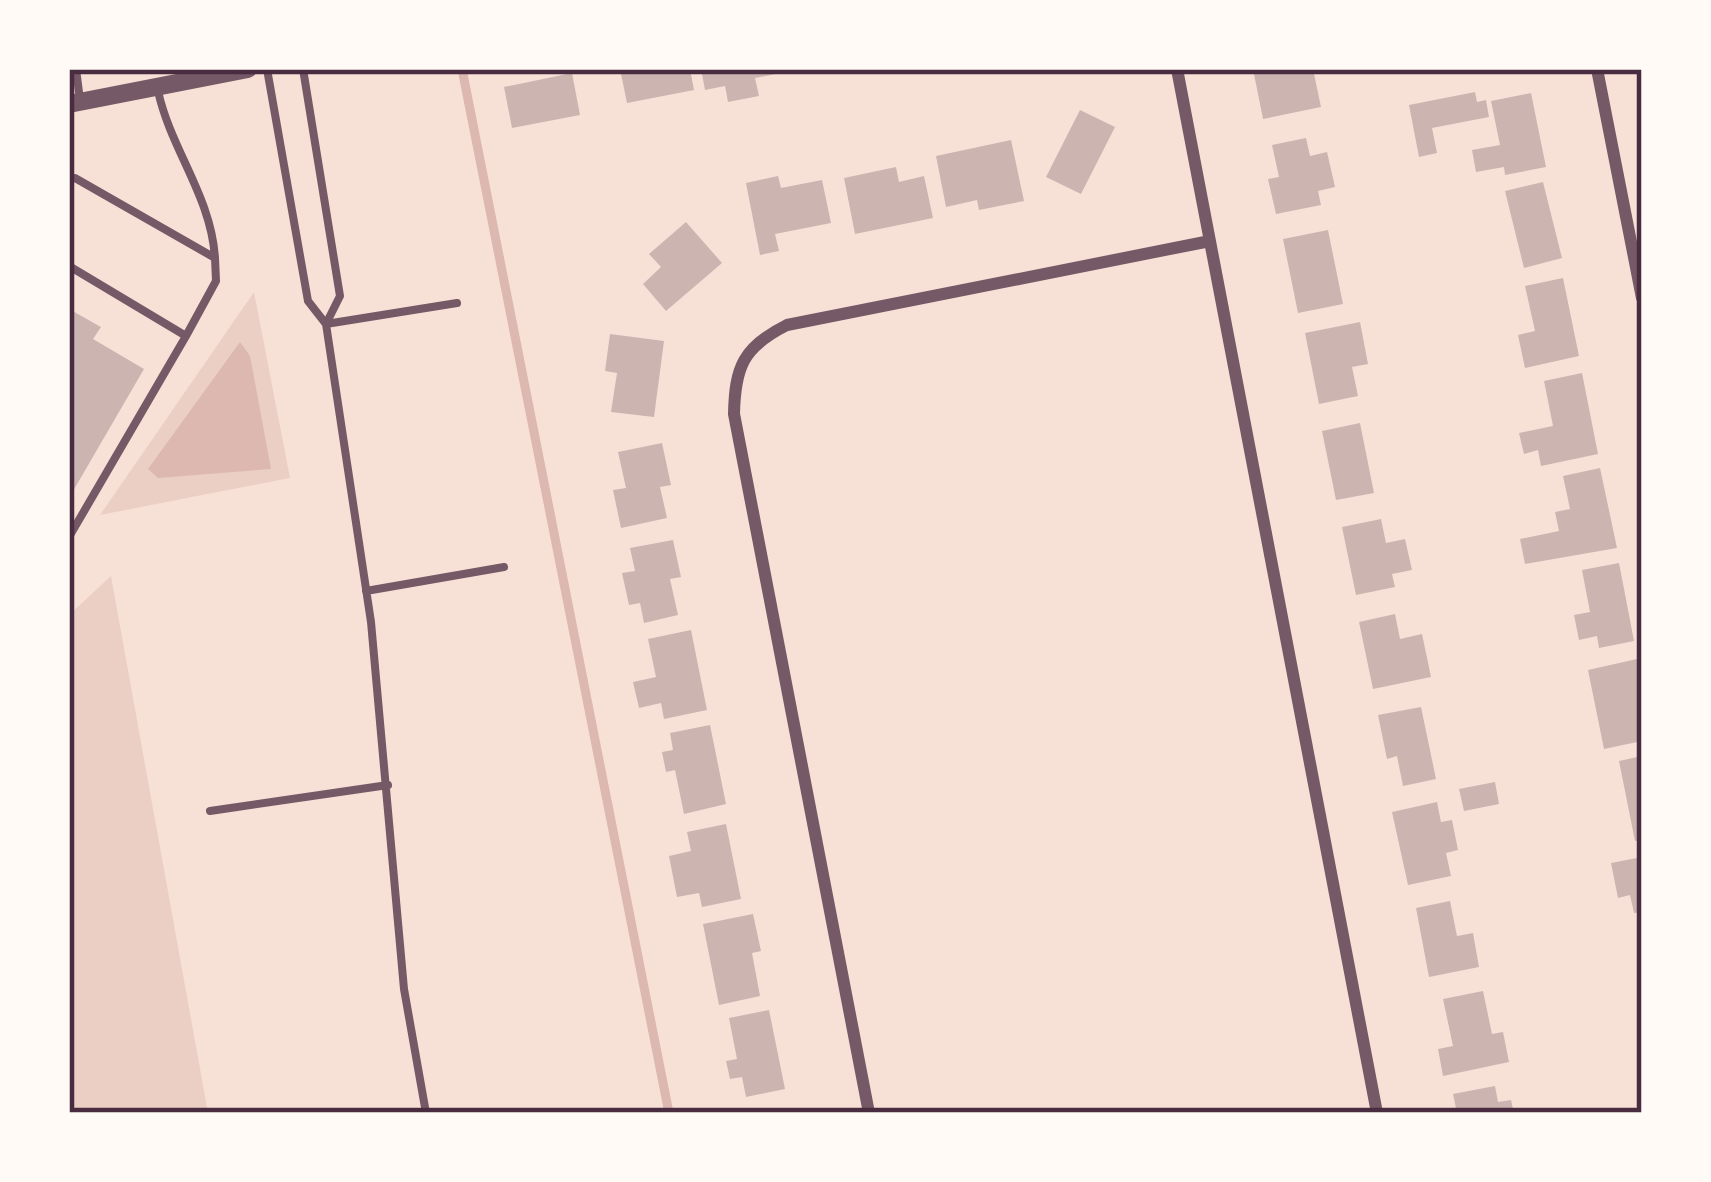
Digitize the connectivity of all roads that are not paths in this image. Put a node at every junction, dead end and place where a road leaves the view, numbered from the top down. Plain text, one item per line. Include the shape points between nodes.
1 (76, 69) edge
2 (248, 69) edge
3 (267, 69) edge
4 (303, 69) edge
5 (1178, 69) edge
6 (1598, 69) edge
7 (185, 75) edge
8 (157, 86) junction
9 (74, 103) edge
10 (69, 179) edge
11 (1210, 241) junction
12 (215, 258) junction
13 (69, 266) edge
14 (1642, 298) edge
15 (457, 303) dead end
16 (326, 323) junction
17 (186, 336) junction
18 (69, 537) edge
19 (504, 567) dead end
20 (366, 592) junction
21 (388, 785) junction
22 (210, 811) dead end
23 (426, 1113) edge
24 (869, 1113) edge
25 (1377, 1113) edge

1 - 9 lane
2 - 7 street
3 - 16 lane via 308,301
4 - 16 lane via 340,296
5 - 11 street
6 - 14 street
7 - 8 street
8 - 9 street
8 - 12 lane via 166,125 213,226
10 - 12 lane
11 - 24 street via 787,325 765,336 735,379 734,414
11 - 25 street
12 - 17 lane via 216,281
13 - 17 lane
15 - 16 lane
16 - 20 lane
17 - 18 lane
19 - 20 lane
20 - 21 lane
21 - 22 lane
21 - 23 lane via 404,989

